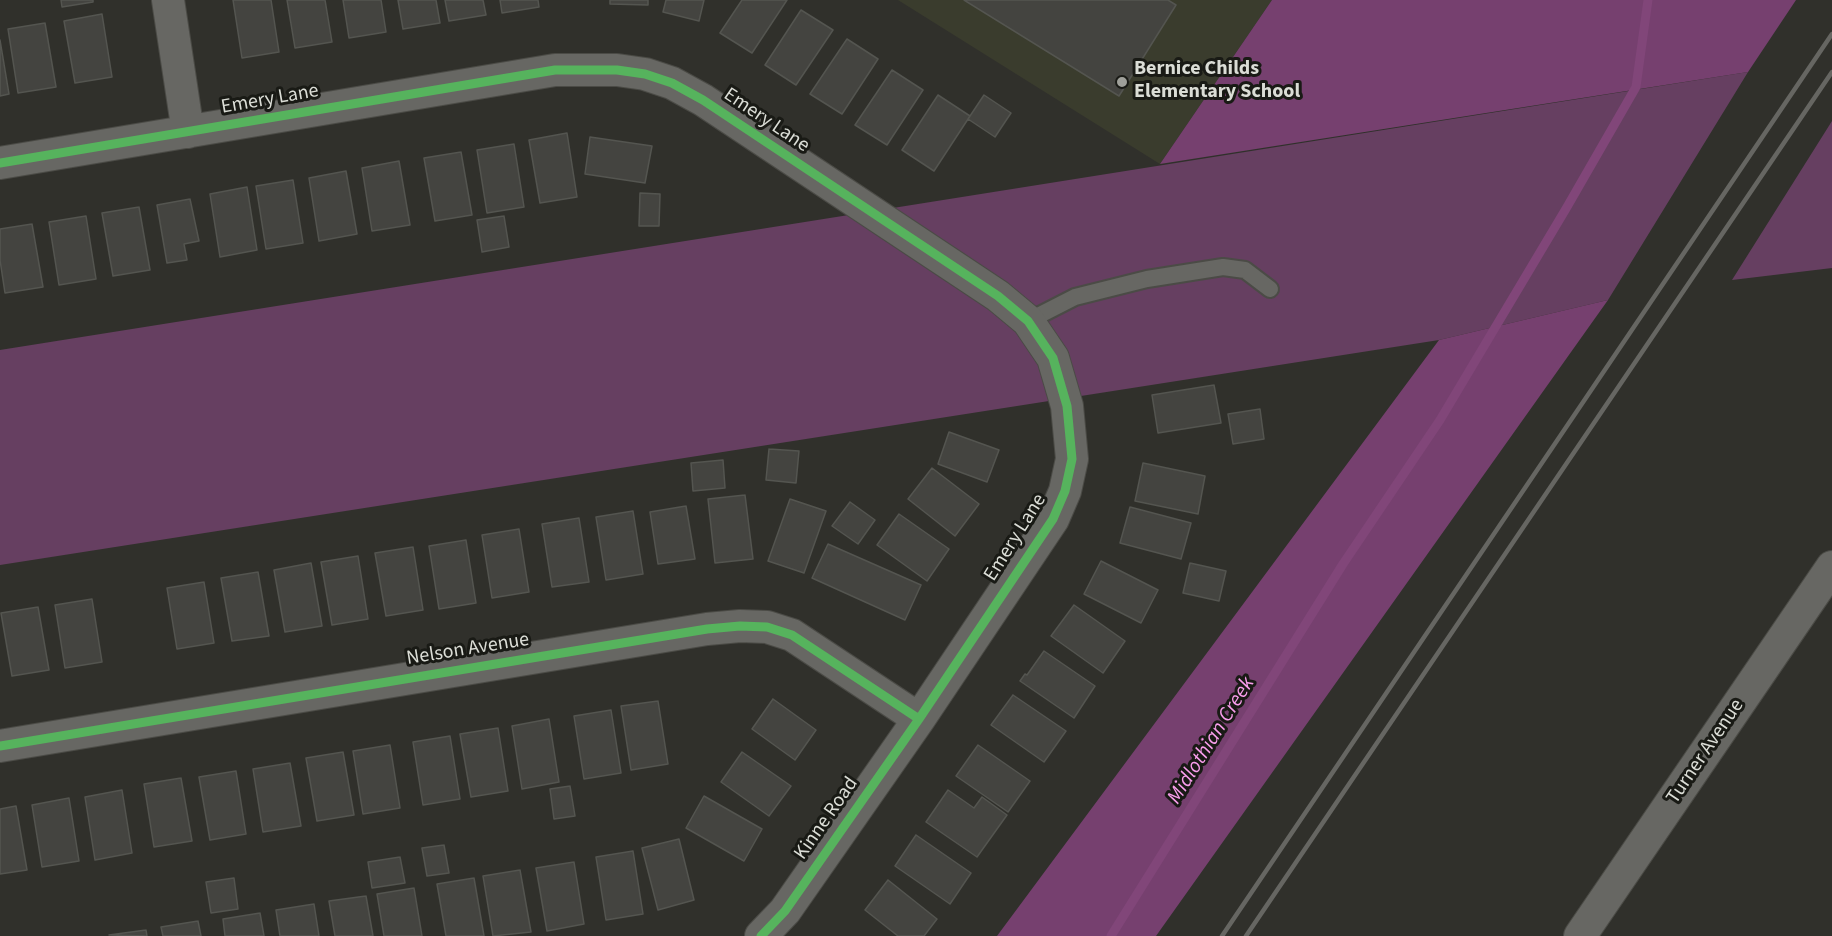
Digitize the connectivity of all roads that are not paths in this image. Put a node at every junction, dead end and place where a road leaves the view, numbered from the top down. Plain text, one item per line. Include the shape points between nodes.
1 (168, 0) edge
2 (188, 132) junction
3 (0, 163) edge
4 (1270, 290) dead end
5 (1028, 321) junction
6 (1832, 567) edge
7 (919, 719) junction
8 (0, 746) edge
9 (761, 936) edge
10 (1580, 936) edge

1 - 2 street
2 - 3 street, Emery Lane
2 - 5 street, Emery Lane via 555,70 645,74 703,100 998,296
4 - 5 lane via 1245,270 1223,267 1146,279 1075,297
5 - 7 street, Emery Lane via 1053,358 1065,397 1072,459 1065,491 1053,519
6 - 10 street, Turner Avenue
7 - 8 street, Nelson Avenue via 792,635 767,627 740,626
7 - 9 street, Kinne Road via 785,911

